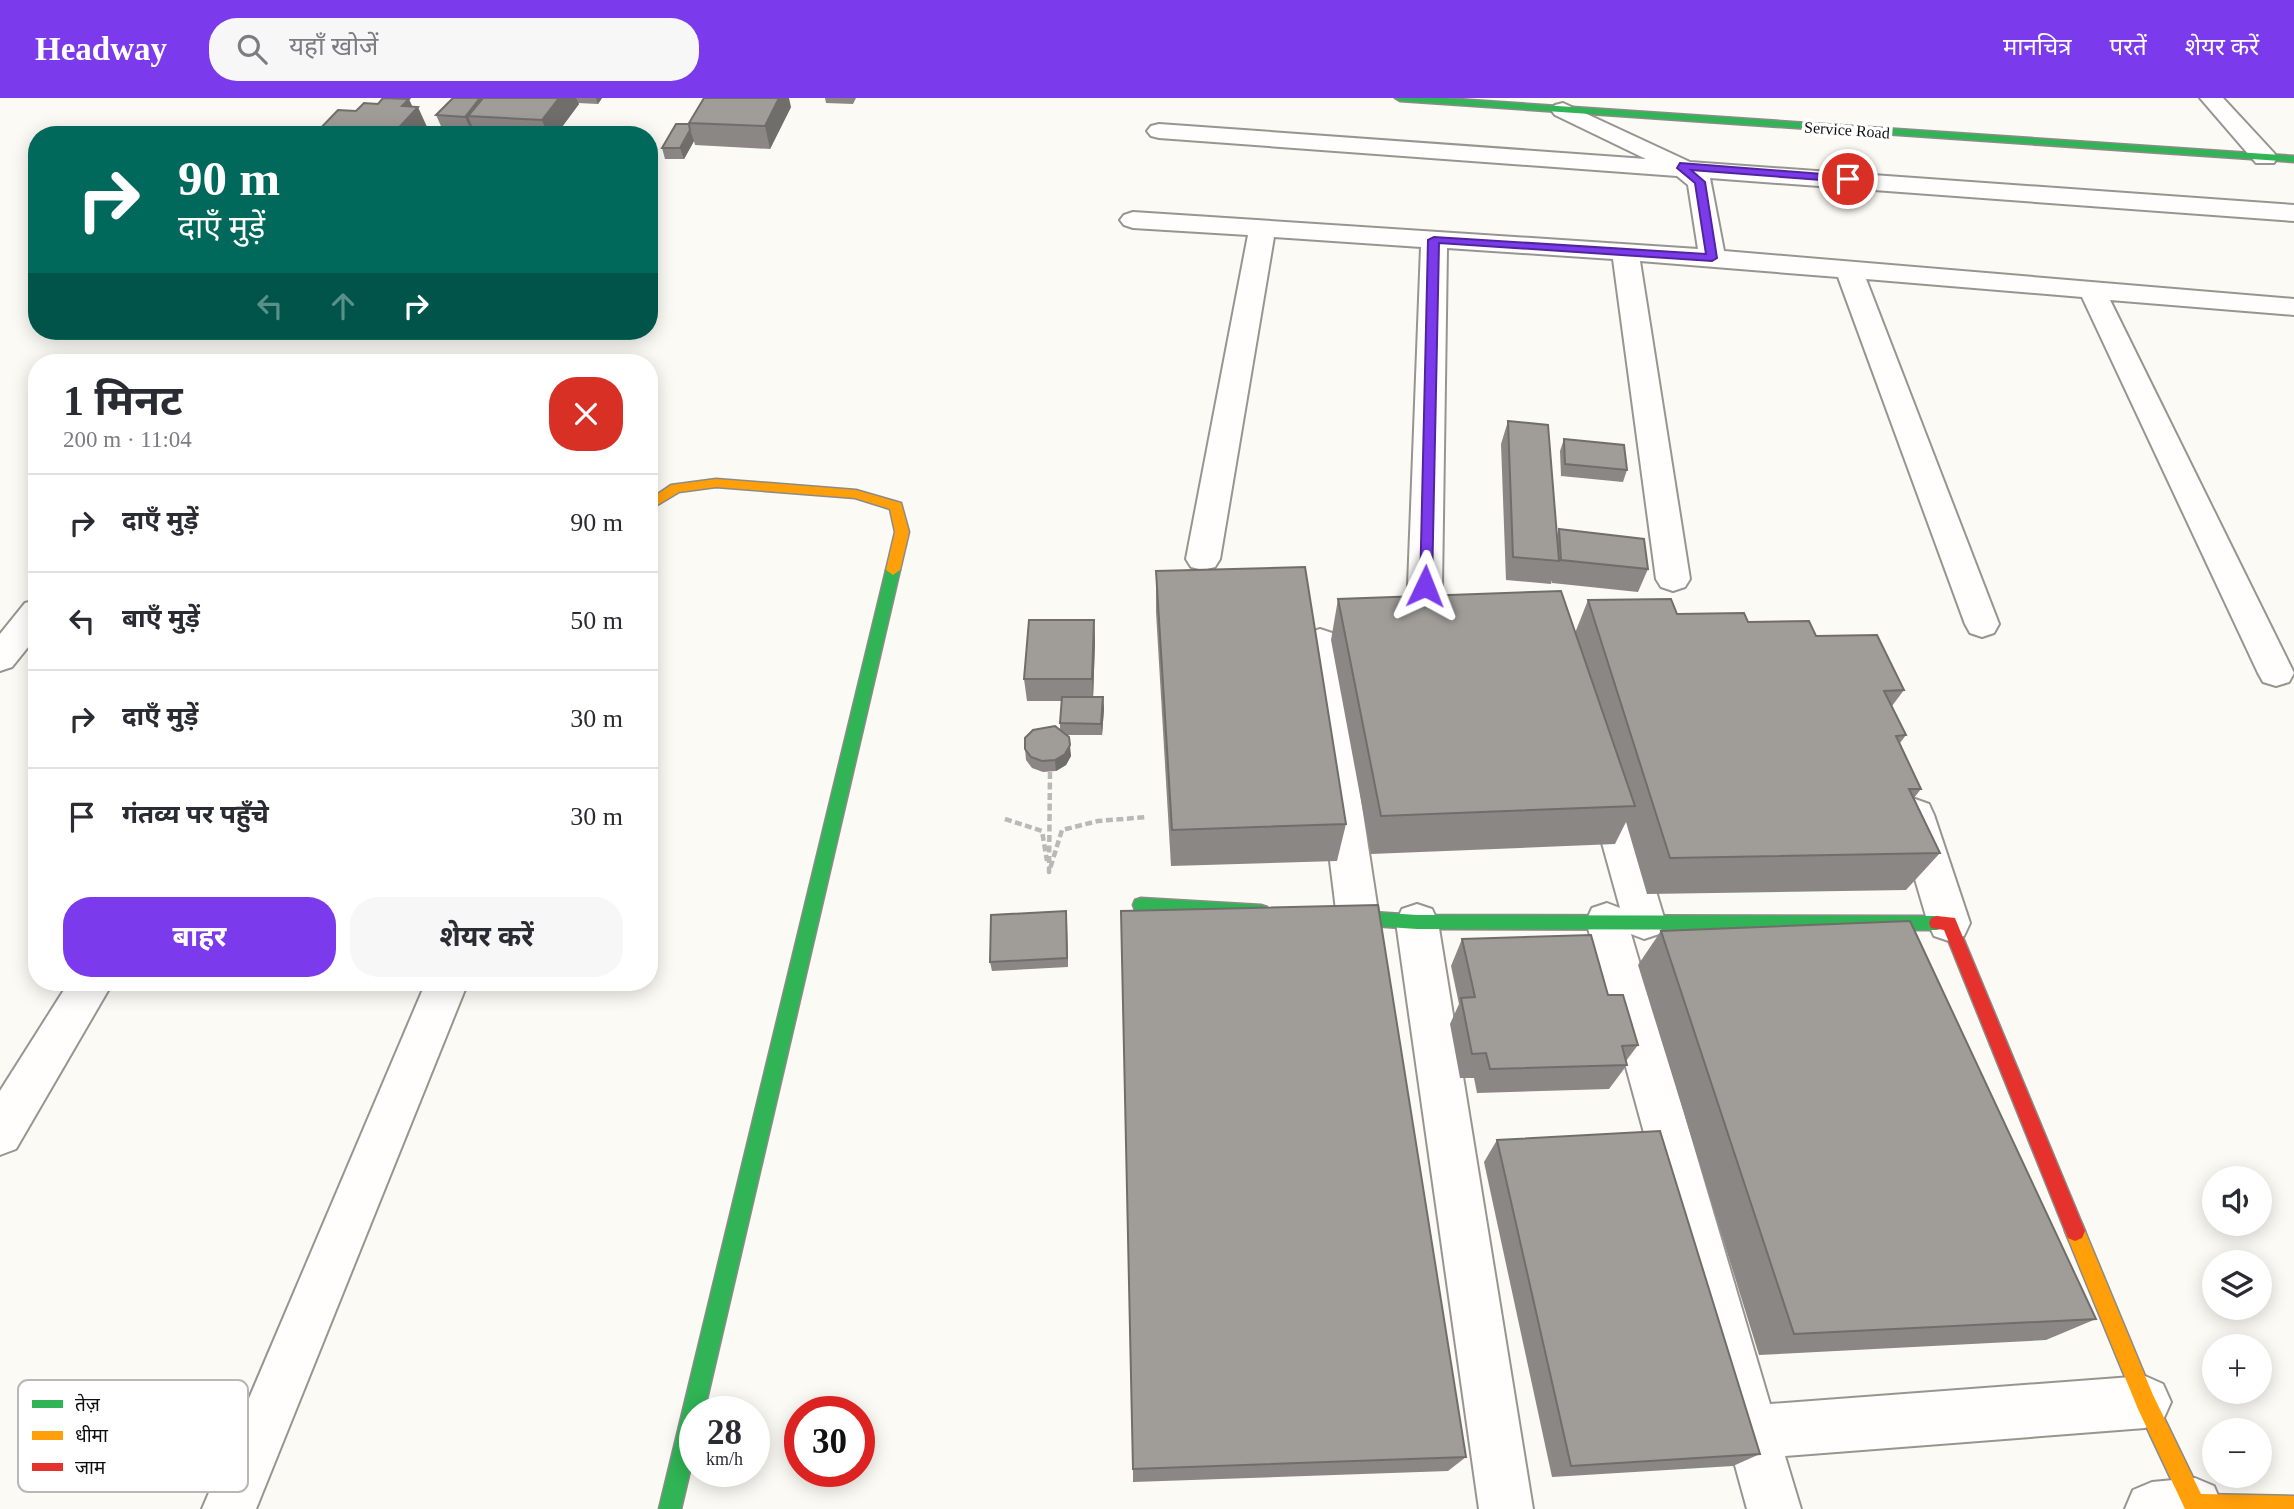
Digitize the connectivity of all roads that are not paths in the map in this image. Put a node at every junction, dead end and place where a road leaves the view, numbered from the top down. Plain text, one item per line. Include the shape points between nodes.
1 (1400, 98) edge
2 (2211, 98) edge
3 (1563, 110) junction
4 (1159, 131) dead end
5 (2265, 158) junction
6 (2294, 159) edge
7 (1680, 166) junction
8 (2294, 213) edge
9 (1133, 220) dead end
10 (1262, 229) junction
11 (1434, 240) junction
12 (1625, 252) junction
13 (1712, 258) junction
14 (1849, 270) junction
15 (2092, 290) junction
16 (2294, 307) edge
17 (658, 500) edge
18 (1203, 559) dead end
19 (1673, 579) dead end
20 (1425, 586) dead end
21 (28, 623) edge
22 (1982, 624) dead end
23 (1320, 642) edge
24 (0, 658) edge
25 (2276, 673) dead end
26 (1594, 749) edge
27 (1905, 784) edge
28 (1142, 905) dead end
29 (1277, 913) edge
30 (1317, 916) edge
31 (1358, 918) junction
32 (1625, 921) junction
33 (1417, 922) junction
34 (1949, 923) junction
35 (87, 991) edge
36 (443, 991) edge
37 (0, 1133) edge
38 (2145, 1402) junction
39 (1752, 1432) junction
40 (248, 1463) edge
41 (236, 1492) edge
42 (2174, 1507) edge
43 (2294, 1507) edge
44 (229, 1509) edge
45 (670, 1509) edge
46 (1506, 1509) edge
47 (1774, 1509) edge

1 - 3 street, Service Road
2 - 5 street
3 - 5 street, Service Road
3 - 7 street
4 - 7 street
5 - 6 street, Service Road
7 - 8 street
7 - 13 street via 1700,182
9 - 10 street
10 - 11 street
10 - 18 street
11 - 12 street
11 - 20 street
12 - 13 street
12 - 19 street
13 - 14 street
14 - 15 street
14 - 22 street
15 - 16 street
15 - 25 street
17 - 45 street via 676,488 716,483 856,494 896,506 902,532
21 - 24 street
23 - 31 street
26 - 32 street
27 - 34 street
28 - 29 street
30 - 31 street
31 - 33 street
32 - 33 street
32 - 34 street
32 - 39 street
33 - 46 street
34 - 38 street
35 - 37 street
36 - 40 street
38 - 39 street
38 - 42 street
39 - 47 street
41 - 44 street
42 - 43 street

